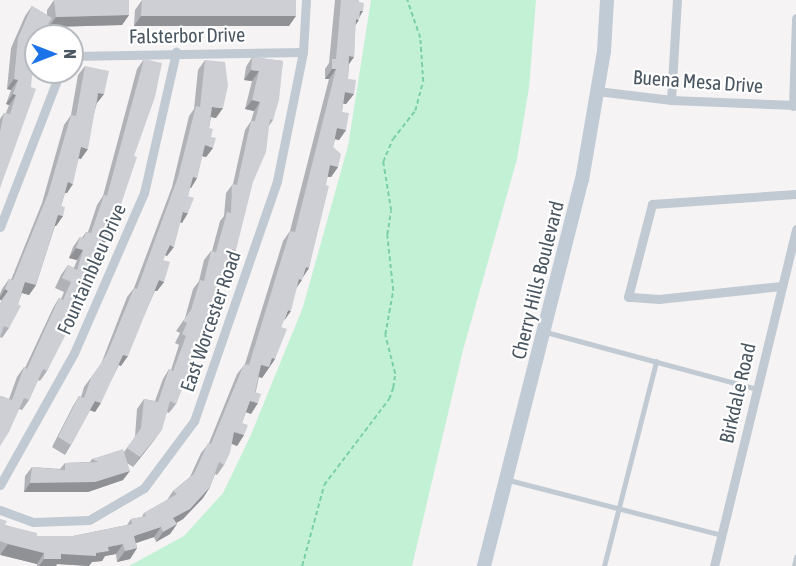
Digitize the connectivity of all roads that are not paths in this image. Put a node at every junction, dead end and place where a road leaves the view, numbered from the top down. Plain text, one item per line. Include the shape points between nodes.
1 (306, 0) edge
2 (608, 0) edge
3 (677, 0) edge
4 (796, 18) edge
5 (176, 52) junction
6 (303, 52) junction
7 (84, 56) edge
8 (55, 84) edge
9 (597, 91) junction
10 (671, 100) junction
11 (794, 105) edge
12 (796, 194) edge
13 (0, 227) edge
14 (796, 229) edge
15 (781, 286) junction
16 (544, 332) junction
17 (656, 362) junction
18 (757, 389) junction
19 (506, 480) junction
20 (0, 484) edge
21 (618, 509) junction
22 (0, 510) edge
23 (722, 535) junction
24 (796, 557) edge
25 (484, 566) edge
26 (604, 566) edge
27 (714, 566) edge
28 (794, 566) edge

1 - 6 street, East Worcester Road
2 - 9 street, Cherry Hills Boulevard
3 - 10 street
4 - 11 street
5 - 6 street, Falsterbor Drive
5 - 7 street, Falsterbor Drive
5 - 20 street, Fountainbleu Drive via 144,193 74,353
6 - 22 street, East Worcester Road via 277,181 194,421 144,488 89,520 33,522
8 - 13 street
9 - 10 street, Buena Mesa Drive
9 - 16 street, Cherry Hills Boulevard via 582,180
10 - 11 street, Buena Mesa Drive
12 - 15 street via 652,204 628,297 658,299
14 - 15 street, Birkdale Road
15 - 18 street, Birkdale Road
16 - 17 lane
16 - 19 street, Cherry Hills Boulevard
17 - 18 lane
17 - 21 lane
18 - 23 street, Birkdale Road
19 - 21 lane
19 - 25 street, Cherry Hills Boulevard
21 - 23 lane
21 - 26 lane
23 - 27 street, Birkdale Road
24 - 28 lane

